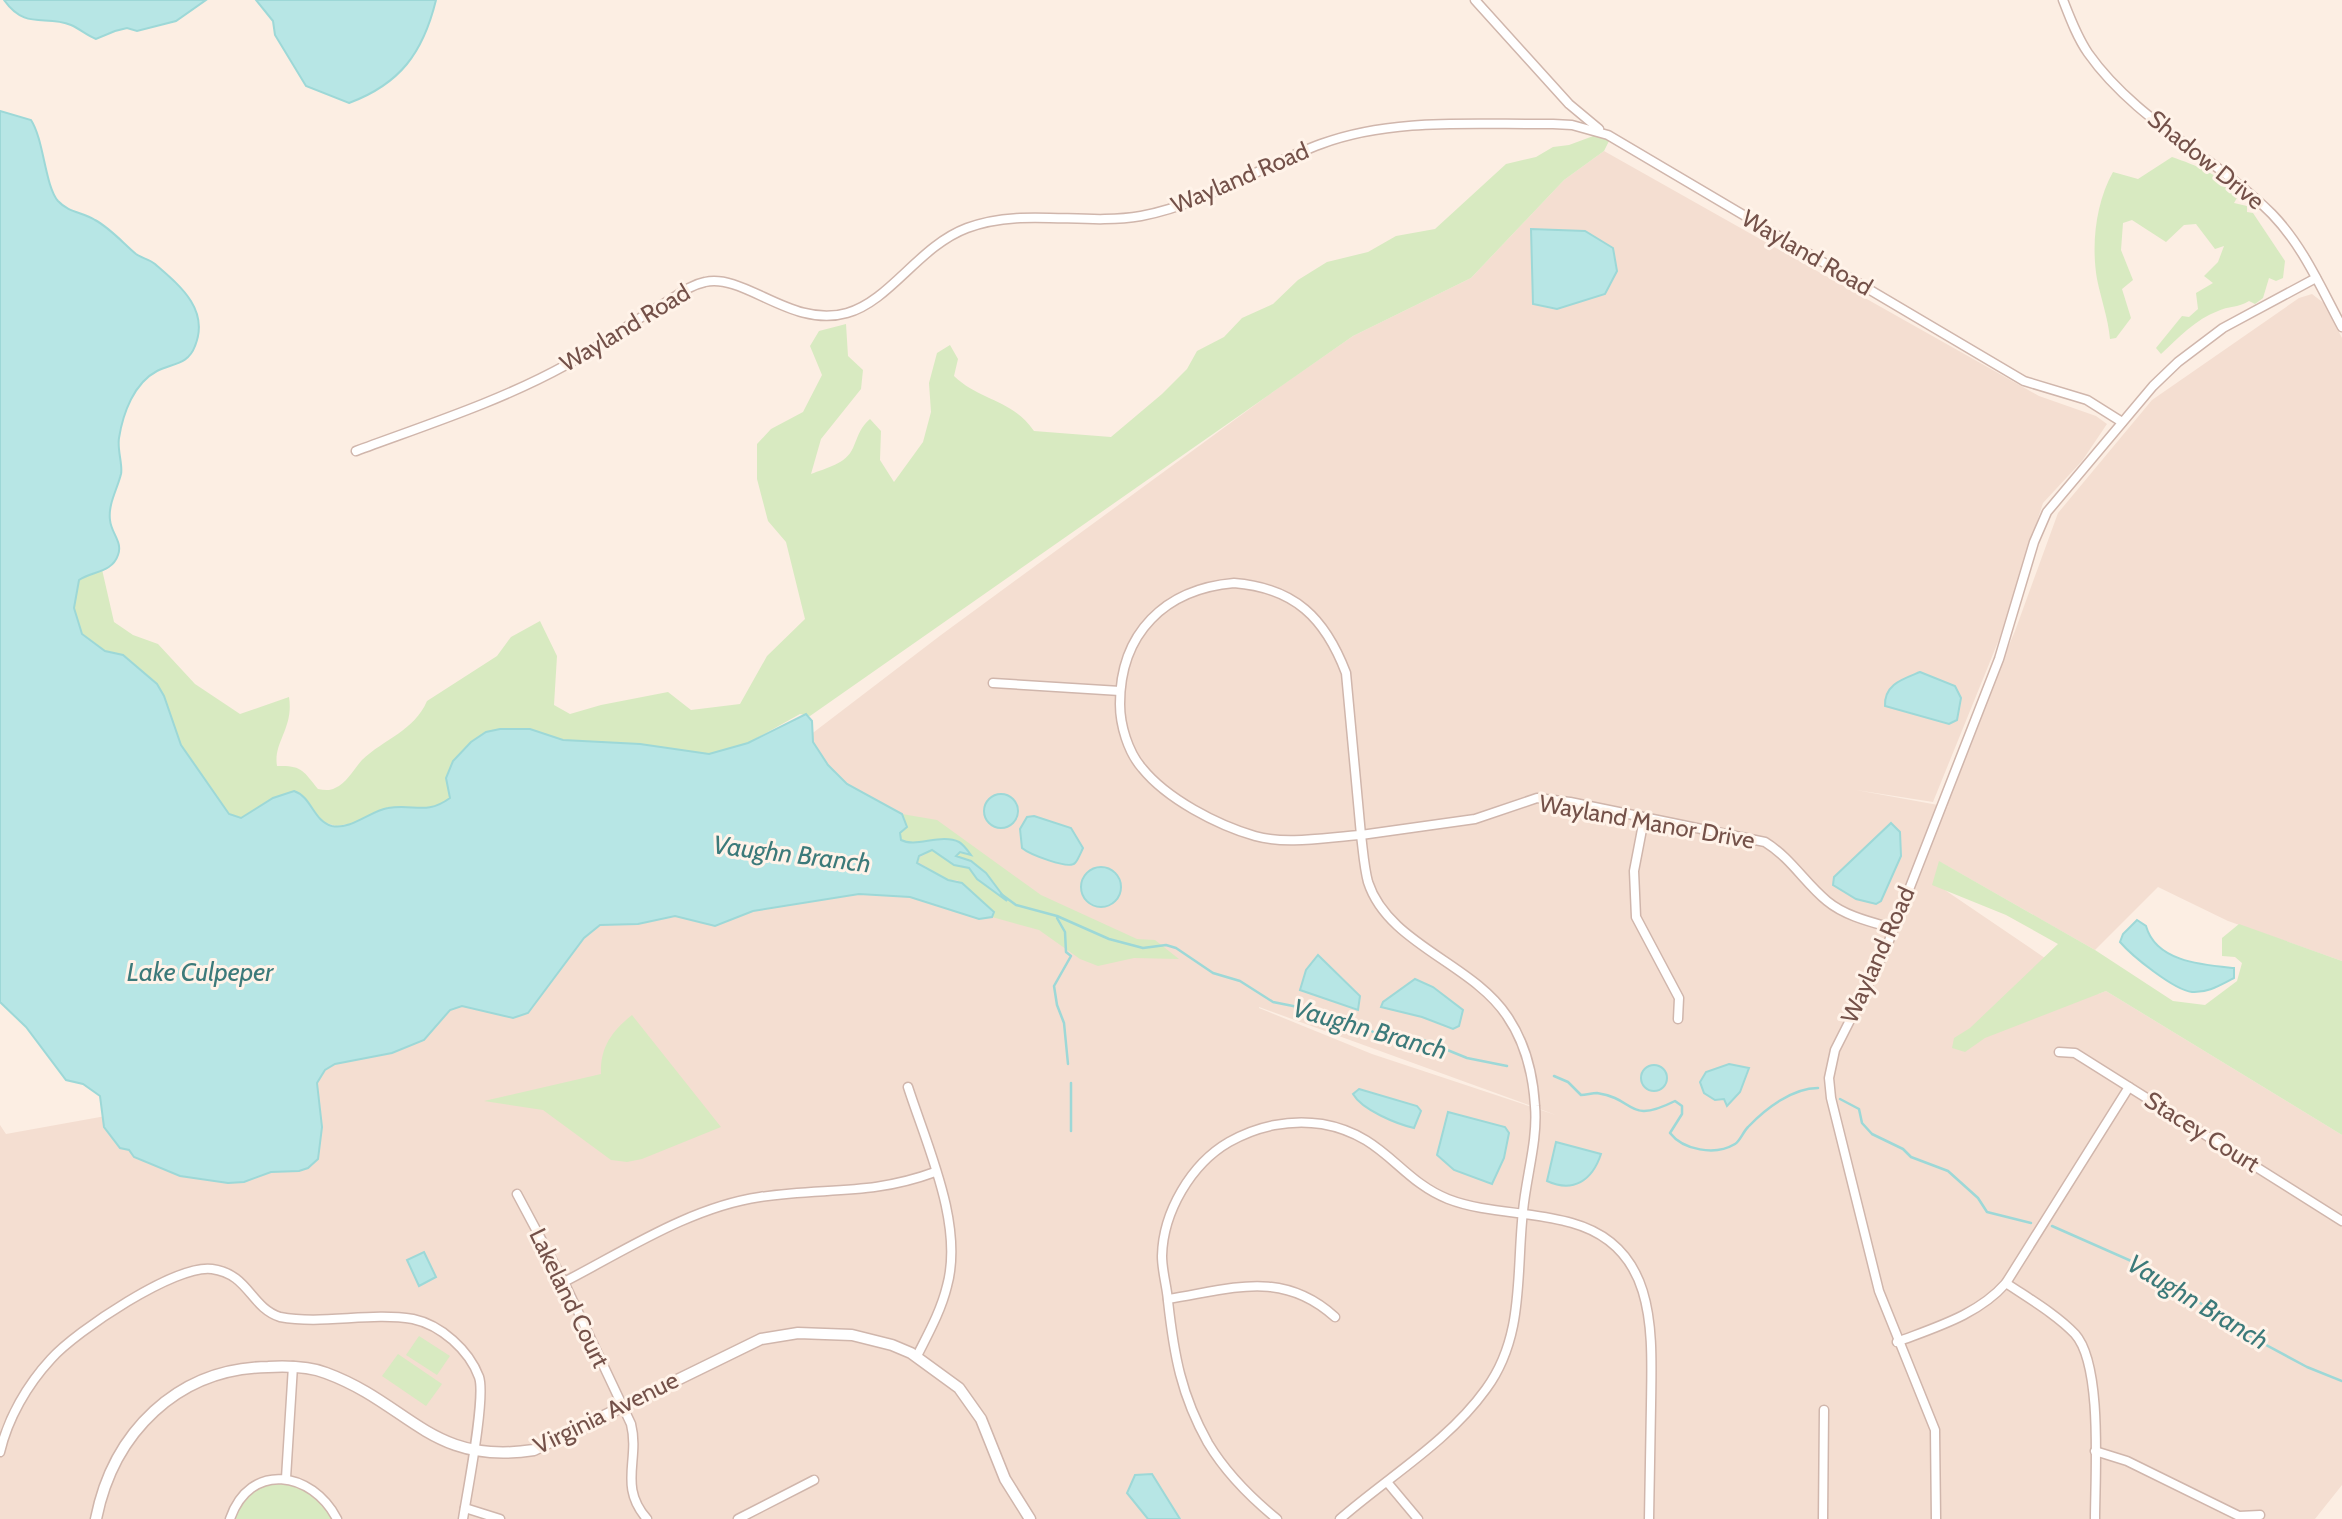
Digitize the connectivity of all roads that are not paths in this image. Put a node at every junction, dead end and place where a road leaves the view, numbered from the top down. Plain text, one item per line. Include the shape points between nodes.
1 (1475, 0) edge
2 (2063, 0) edge
3 (1608, 135) junction
4 (2316, 278) junction
5 (2342, 327) edge
6 (2122, 422) junction
7 (356, 451) dead end
8 (993, 683) dead end
9 (1120, 691) junction
10 (1644, 819) junction
11 (1361, 835) junction
12 (1892, 928) junction
13 (1678, 1019) dead end
14 (2059, 1052) dead end
15 (908, 1087) dead end
16 (2129, 1087) junction
17 (935, 1172) junction
18 (517, 1194) dead end
19 (1522, 1213) junction
20 (2342, 1221) edge
21 (564, 1282) junction
22 (2006, 1283) junction
23 (1168, 1299) junction
24 (1335, 1317) dead end
25 (1897, 1342) junction
26 (917, 1356) junction
27 (293, 1366) junction
28 (622, 1407) junction
29 (1824, 1410) dead end
30 (472, 1451) junction
31 (2095, 1451) junction
32 (0, 1452) edge
33 (286, 1478) junction
34 (814, 1480) dead end
35 (1387, 1482) junction
36 (464, 1508) junction
37 (2260, 1515) dead end
38 (96, 1519) edge
39 (230, 1519) edge
40 (337, 1519) edge
41 (463, 1519) edge
42 (500, 1519) edge
43 (647, 1519) edge
44 (738, 1519) edge
45 (1030, 1519) edge
46 (1277, 1519) edge
47 (1340, 1519) edge
48 (1418, 1519) edge
49 (1649, 1519) edge
50 (1823, 1519) edge
51 (1936, 1519) edge
52 (2095, 1519) edge

1 - 3 street via 1569,104
2 - 4 street, Shadow Drive via 2087,51 2102,71 2272,214
3 - 6 street, Wayland Road via 2024,381 2087,400
3 - 7 street, Wayland Road via 1553,124 1430,126 1352,134 1161,211 1115,219 997,220 972,226 929,248 871,301 833,316 806,314 723,281 702,282 538,379
4 - 5 street, Shadow Drive
4 - 6 street, Wayland Road via 2200,344 2153,386
6 - 12 street, Wayland Road via 2056,497 2043,520 1999,659
8 - 9 street
9 - 11 street, Wayland Manor Drive via 1123,728 1140,766 1180,800 1256,837
9 - 11 street, Wayland Manor Drive via 1123,667 1141,632 1180,597 1234,583 1256,585 1292,599 1328,634 1346,673
10 - 11 street, Wayland Manor Drive via 1537,798 1449,824
10 - 12 street, Wayland Manor Drive via 1765,842 1785,854 1830,904
10 - 13 street via 1634,871 1636,917 1679,998
11 - 19 street, Wayland Manor Drive via 1368,883 1392,921 1485,989 1523,1045 1536,1110
12 - 25 street, Wayland Road via 1875,974 1835,1050 1829,1078 1879,1291
14 - 16 street, Stacey Court via 2075,1053
15 - 17 street
16 - 20 street, Stacey Court
16 - 22 street
17 - 21 street via 869,1190 761,1196 717,1207
17 - 26 street via 953,1240 948,1285
18 - 21 street, Lakeland Court
19 - 23 street via 1449,1199 1426,1187 1374,1143 1346,1129 1281,1122 1218,1149 1195,1171 1177,1198 1162,1256
19 - 35 street, Wayland Manor Drive via 1515,1322 1507,1354 1465,1415
19 - 49 street via 1574,1223 1604,1238 1632,1266 1646,1296 1652,1329
21 - 28 street, Lakeland Court
22 - 25 street via 1975,1310
22 - 31 street via 2076,1335 2088,1358 2093,1386
23 - 24 street via 1277,1285 1301,1293
23 - 46 street via 1173,1352 1186,1397 1208,1443 1230,1475
25 - 51 street, Wayland Road via 1935,1430
26 - 28 street, Virginia Avenue via 852,1335 783,1334 743,1345
26 - 45 street, Virginia Avenue via 946,1375 971,1403 1005,1479
27 - 30 street, Virginia Avenue via 323,1372 364,1389 432,1437
27 - 33 street
27 - 38 street, Virginia Avenue via 247,1367 194,1384 155,1409 112,1464
28 - 30 street, Virginia Avenue via 534,1450 501,1455
28 - 43 street, Lakeland Court via 636,1443 629,1485 637,1508
29 - 50 street
30 - 32 street via 481,1410 480,1378 447,1334 414,1320 280,1317 263,1308 237,1278 204,1268 187,1271 122,1304 54,1355 13,1414
30 - 36 street
31 - 37 street via 2127,1461 2239,1516
31 - 52 street
33 - 39 street via 270,1479 251,1489 235,1505
33 - 40 street via 310,1487 327,1501
34 - 44 street
35 - 47 street, Wayland Manor Drive
35 - 48 street
36 - 41 street
36 - 42 street

